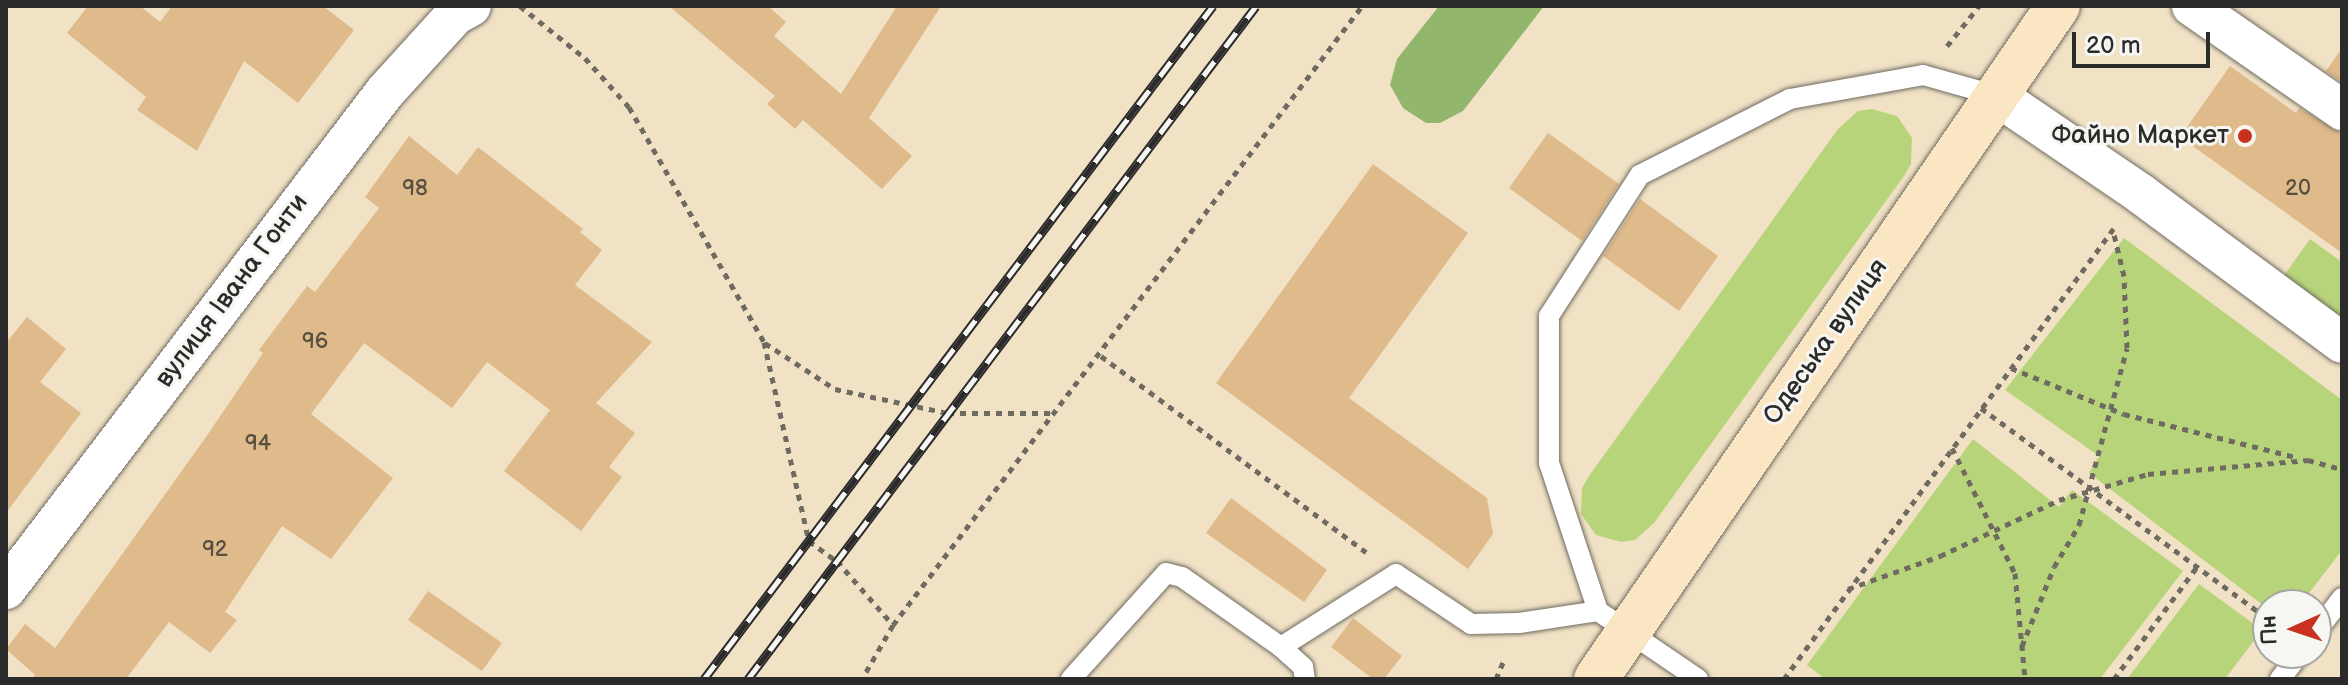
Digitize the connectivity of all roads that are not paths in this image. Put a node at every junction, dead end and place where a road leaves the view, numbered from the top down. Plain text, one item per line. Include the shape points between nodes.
1 (471, 6) edge
2 (2058, 6) edge
3 (2192, 6) edge
4 (1997, 96) junction
5 (2342, 110) edge
6 (2342, 343) edge
7 (6, 589) edge
8 (1615, 621) junction
9 (1281, 647) junction
10 (1071, 679) edge
11 (1305, 679) edge
12 (1596, 679) edge
13 (1698, 679) edge

1 - 7 street, вулиця Івана Гонти via 455,15 385,92
2 - 4 main road, Одеська вулиця
3 - 5 street
4 - 6 street via 2141,194
4 - 8 main road, Одеська вулиця
4 - 8 lane via 1923,75 1790,99 1640,175 1549,316 1549,463
8 - 9 lane via 1471,624 1396,574
8 - 12 main road, Одеська вулиця
8 - 13 lane
9 - 10 lane via 1182,577 1166,573
9 - 11 lane via 1303,667

